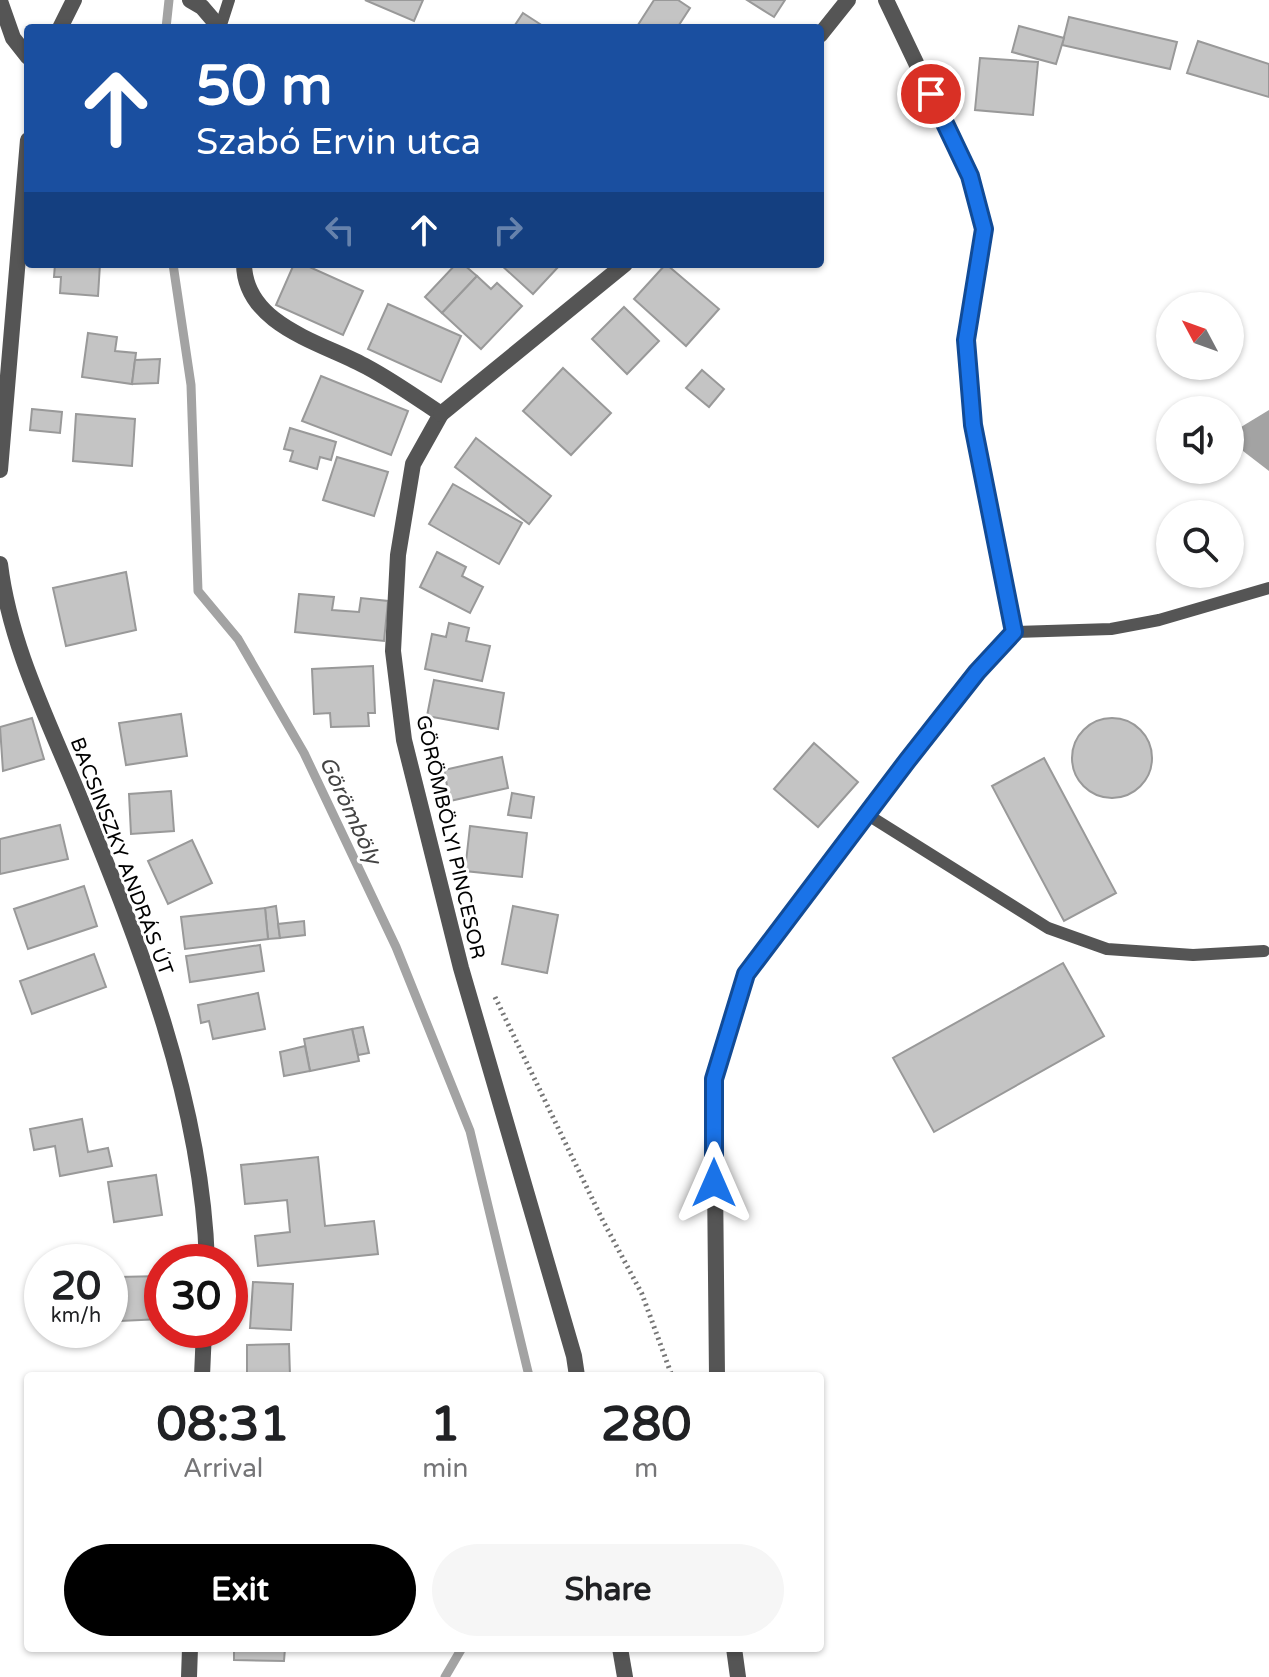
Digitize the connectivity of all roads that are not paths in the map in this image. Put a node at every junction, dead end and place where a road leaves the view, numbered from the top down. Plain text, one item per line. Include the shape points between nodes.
1 (74, 0) edge
2 (229, 0) edge
3 (848, 0) edge
4 (886, 0) edge
5 (0, 1) edge
6 (196, 3) edge
7 (62, 24) edge
8 (216, 24) edge
9 (221, 24) edge
10 (824, 30) edge
11 (24, 52) edge
12 (24, 187) edge
13 (245, 268) edge
14 (620, 268) edge
15 (441, 414) junction
16 (0, 470) edge
17 (0, 564) edge
18 (1269, 588) edge
19 (1014, 632) junction
20 (868, 815) junction
21 (1264, 951) dead end
22 (206, 1244) edge
23 (203, 1348) edge
24 (202, 1372) edge
25 (576, 1372) edge
26 (717, 1372) edge
27 (190, 1652) edge
28 (621, 1652) edge
29 (735, 1652) edge
30 (189, 1677) edge
31 (625, 1677) edge
32 (738, 1677) edge

1 - 7 street
2 - 9 lane
3 - 10 street
4 - 19 street via 970,176 984,229 967,354 973,425
5 - 11 street via 13,38
6 - 8 street
12 - 16 street
13 - 15 street via 260,308
14 - 15 street
15 - 25 street, GÖRÖMBÖLYI PINCESOR via 413,464 398,555 393,651 404,740 461,968
17 - 22 street, BACSINSZKY ANDRÁS ÚT via 16,641 137,939 175,1065 204,1201
18 - 19 lane via 1147,623
19 - 20 street via 968,683
20 - 21 lane via 1048,928 1107,949 1193,955
20 - 26 street via 746,974 714,1079
23 - 24 street
27 - 30 street
28 - 31 street
29 - 32 street

